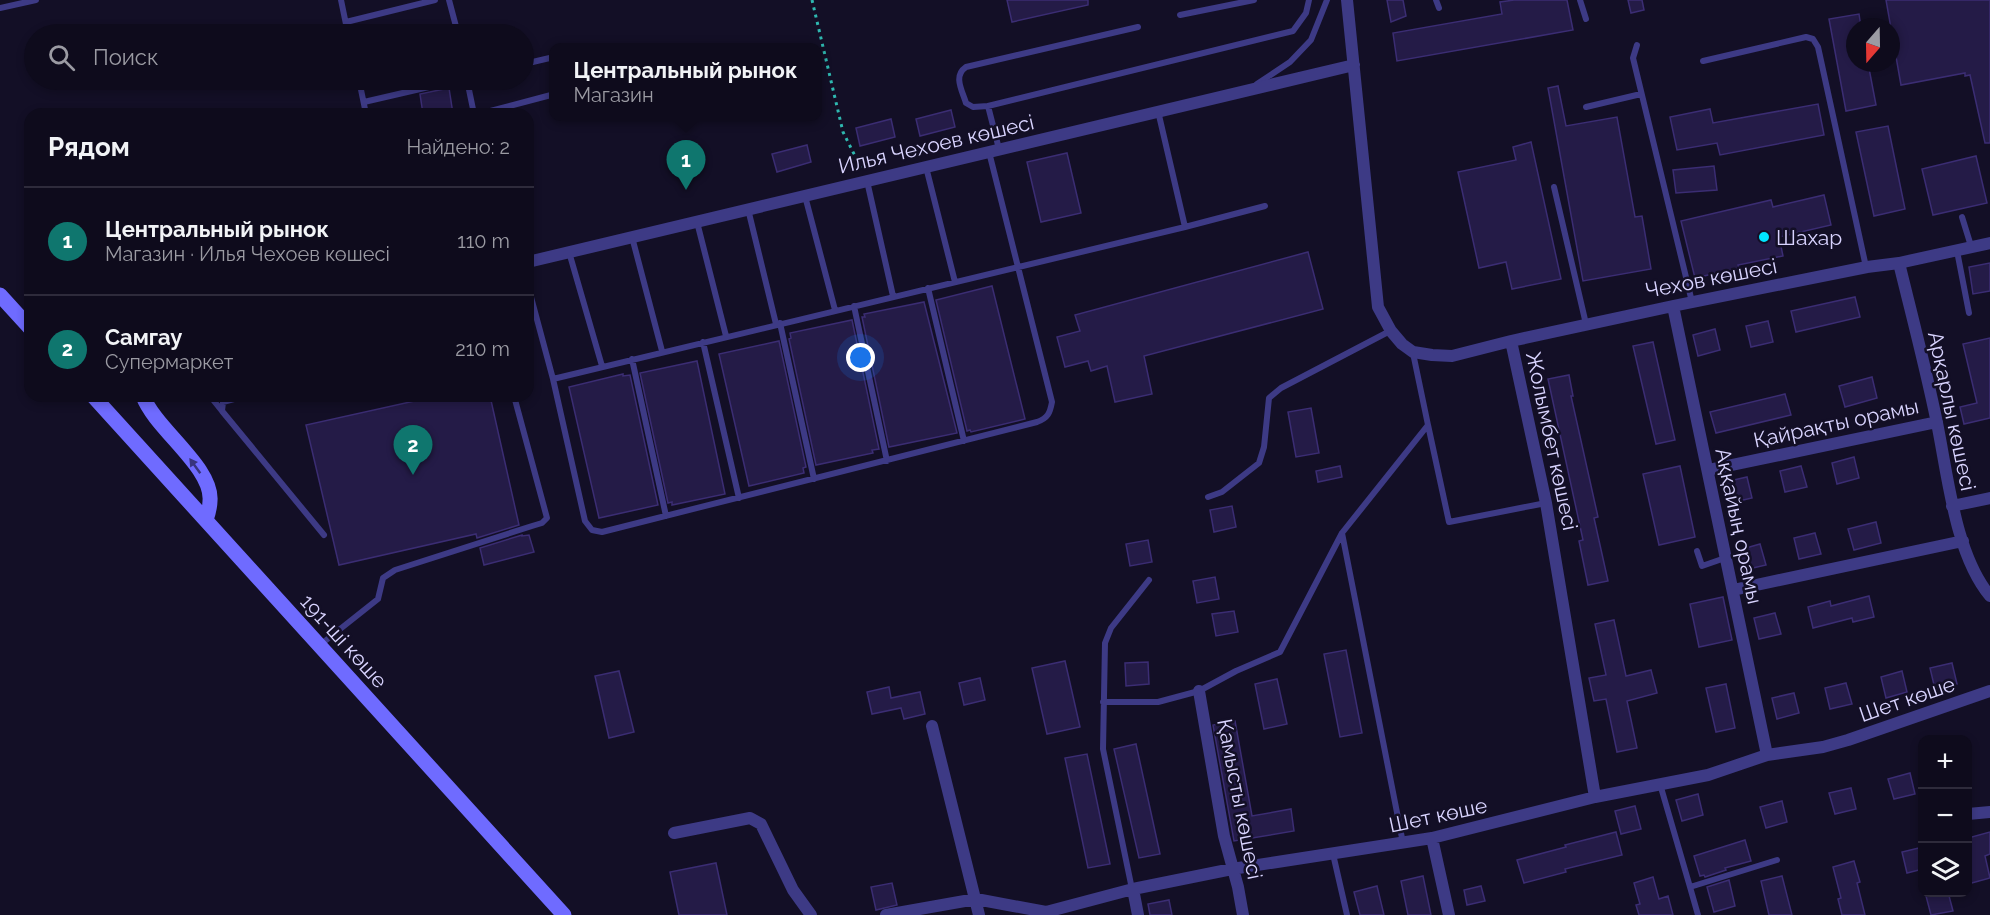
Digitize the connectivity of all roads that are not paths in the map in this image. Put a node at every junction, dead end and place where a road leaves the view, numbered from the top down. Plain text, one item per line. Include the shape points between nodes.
1 (36, 0) edge
2 (341, 0) edge
3 (435, 0) edge
4 (449, 0) edge
5 (1254, 0) edge
6 (1309, 0) edge
7 (1327, 0) edge
8 (1347, 0) edge
9 (1436, 0) edge
10 (1580, 0) edge
11 (0, 8) edge
12 (1439, 8) dead end
13 (1180, 15) dead end
14 (1586, 19) dead end
15 (346, 22) joint
16 (455, 24) edge
17 (1138, 27) dead end
18 (1636, 45) dead end
19 (549, 58) edge
20 (1703, 61) dead end
21 (534, 62) edge
22 (1354, 65) junction
23 (361, 90) edge
24 (416, 90) edge
25 (469, 90) edge
26 (1249, 90) junction
27 (1641, 94) junction
28 (549, 96) edge
29 (364, 102) junction
30 (988, 106) junction
31 (1586, 107) dead end
32 (365, 108) edge
33 (473, 108) edge
34 (502, 108) edge
35 (1158, 111) junction
36 (994, 151) junction
37 (926, 167) junction
38 (867, 181) junction
39 (1554, 187) dead end
40 (805, 196) junction
41 (1265, 206) dead end
42 (748, 209) junction
43 (1962, 217) dead end
44 (697, 222) junction
45 (1185, 227) junction
46 (632, 237) junction
47 (1990, 243) edge
48 (1971, 246) junction
49 (1957, 250) junction
50 (569, 252) junction
51 (534, 261) edge
52 (1899, 263) junction
53 (1017, 266) junction
54 (1866, 267) junction
55 (955, 282) junction
56 (928, 288) junction
57 (0, 295) edge
58 (893, 296) junction
59 (1692, 302) junction
60 (854, 306) junction
61 (1673, 306) junction
62 (534, 308) edge
63 (835, 310) junction
64 (1968, 313) dead end
65 (24, 321) edge
66 (778, 324) junction
67 (1586, 324) junction
68 (1391, 330) junction
69 (726, 336) junction
70 (1511, 341) junction
71 (703, 342) junction
72 (662, 351) junction
73 (1413, 352) junction
74 (632, 358) junction
75 (602, 366) junction
76 (553, 379) junction
77 (99, 402) edge
78 (146, 402) edge
79 (215, 402) edge
80 (223, 402) edge
81 (516, 402) edge
82 (222, 411) junction
83 (1937, 422) junction
84 (1428, 425) junction
85 (964, 441) junction
86 (887, 460) junction
87 (1708, 470) junction
88 (814, 479) junction
89 (1208, 497) dead end
90 (739, 498) junction
91 (1990, 498) edge
92 (1546, 503) junction
93 (1952, 506) junction
94 (666, 516) junction
95 (206, 519) junction
96 (1342, 533) junction
97 (324, 535) dead end
98 (1963, 541) junction
99 (1698, 551) dead end
100 (1726, 558) junction
101 (1149, 580) dead end
102 (1733, 590) junction
103 (1990, 596) edge
104 (320, 645) junction
105 (1199, 691) junction
106 (1990, 691) edge
107 (1103, 702) junction
108 (932, 726) dead end
109 (1767, 755) junction
110 (1660, 784) junction
111 (1595, 797) junction
112 (1990, 812) edge
113 (1972, 814) edge
114 (674, 833) dead end
115 (1432, 838) junction
116 (1403, 844) junction
117 (1333, 854) junction
118 (1777, 860) dead end
119 (1232, 869) junction
120 (1690, 887) junction
121 (1132, 889) junction
122 (975, 899) junction
123 (564, 915) edge
124 (811, 915) edge
125 (886, 915) edge
126 (979, 915) edge
127 (1138, 915) edge
128 (1243, 915) edge
129 (1347, 915) edge
130 (1449, 915) edge
131 (1698, 915) edge

1 - 11 lane
2 - 15 lane
3 - 15 lane
4 - 16 lane
5 - 13 lane
6 - 30 lane via 1306,13 1293,31
7 - 26 lane via 1311,40 1290,62
8 - 22 street
9 - 12 lane
10 - 14 lane
17 - 30 lane via 960,71 966,103 973,107
18 - 27 lane via 1633,58
19 - 21 lane
20 - 54 lane via 1806,37 1813,39 1818,47
22 - 26 street, Илья Чехоев көшесі
22 - 68 street via 1378,307
23 - 29 lane
24 - 29 lane
25 - 33 lane
26 - 35 street, Илья Чехоев көшесі
27 - 31 lane
27 - 59 lane
28 - 34 lane
29 - 32 lane
30 - 36 lane
35 - 36 street, Илья Чехоев көшесі
35 - 45 lane
36 - 37 street, Илья Чехоев көшесі
36 - 53 lane
37 - 38 street, Илья Чехоев көшесі
37 - 55 lane
38 - 40 street, Илья Чехоев көшесі
38 - 58 lane
39 - 67 lane
40 - 42 street, Илья Чехоев көшесі
40 - 63 lane
41 - 45 lane
42 - 44 street, Илья Чехоев көшесі
42 - 66 lane
43 - 48 lane
44 - 46 street, Илья Чехоев көшесі
44 - 69 lane
45 - 53 lane
46 - 50 street, Илья Чехоев көшесі
46 - 72 lane
47 - 48 street, Чехов көшесі
48 - 49 street, Чехов көшесі
49 - 52 street, Чехов көшесі
49 - 64 lane
50 - 51 street, Илья Чехоев көшесі
50 - 75 lane
52 - 54 street, Чехов көшесі
52 - 83 street, Арқарлы көшесі
53 - 55 lane
53 - 85 lane via 1052,402 1050,413 1037,422
54 - 59 street, Чехов көшесі
55 - 56 lane
56 - 58 lane
56 - 85 lane
57 - 65 main road
58 - 60 lane
59 - 61 street, Чехов көшесі
60 - 63 lane
60 - 86 lane
61 - 67 street, Чехов көшесі
61 - 87 street, Аққайың орамы
62 - 76 lane
63 - 66 lane
66 - 69 lane
66 - 88 lane
67 - 70 street, Чехов көшесі
68 - 73 street
68 - 89 lane via 1269,398 1259,463 1222,492
69 - 71 lane
70 - 73 street, Жолымбет көшесі via 1452,356
70 - 92 street, Жолымбет көшесі
71 - 72 lane
71 - 90 lane
72 - 74 lane
73 - 84 lane
74 - 75 lane
74 - 94 lane
75 - 76 lane
76 - 94 lane via 585,521 592,530 602,532
77 - 95 main road, 191-ші көше
95 -> 78 main road via 210,493 205,479
79 - 82 lane
80 - 82 lane
81 - 104 lane via 547,518 542,523 395,570 383,578 378,599
82 - 97 lane
83 - 87 street, Қайрақты орамы
83 - 93 street, Арқарлы көшесі
84 - 92 lane via 1449,522
84 - 96 lane
85 - 86 lane
86 - 88 lane
87 - 100 street, Аққайың орамы
88 - 90 lane
90 - 94 lane
91 - 93 street
92 - 111 street, Жолымбет көшесі
93 - 98 street, Арқарлы көшесі
95 - 104 main road, 191-ші көше
96 - 105 lane via 1280,652
96 - 116 lane
98 - 102 street
98 - 103 street, Арқарлы көшесі via 1980,585
99 - 100 lane via 1702,566
100 - 102 street, Аққайың орамы
101 - 107 lane via 1111,628 1105,643
102 - 109 street, Аққайың орамы
104 - 123 main road, 191-ші көше
105 - 107 lane via 1158,702
105 - 119 street, Қамысты көшесі
106 - 109 street, Шет көше via 1848,740
107 - 121 lane via 1103,749
108 - 122 street
109 - 110 street, Шет көше via 1708,775
110 - 111 street, Шет көше
110 - 120 lane
111 - 115 street, Шет көше
112 - 113 street
114 - 124 street via 750,818 761,824 793,890
115 - 116 street, Шет көше
115 - 130 street
116 - 117 street, Шет көше
117 - 119 street, Шет көше
117 - 129 lane
118 - 120 lane
119 - 121 street, Шет көше
119 - 128 street, Қамысты көшесі
120 - 131 lane
121 - 122 street, Шет көше via 1046,912
121 - 127 street
122 - 125 street, Шет көше
122 - 126 street

